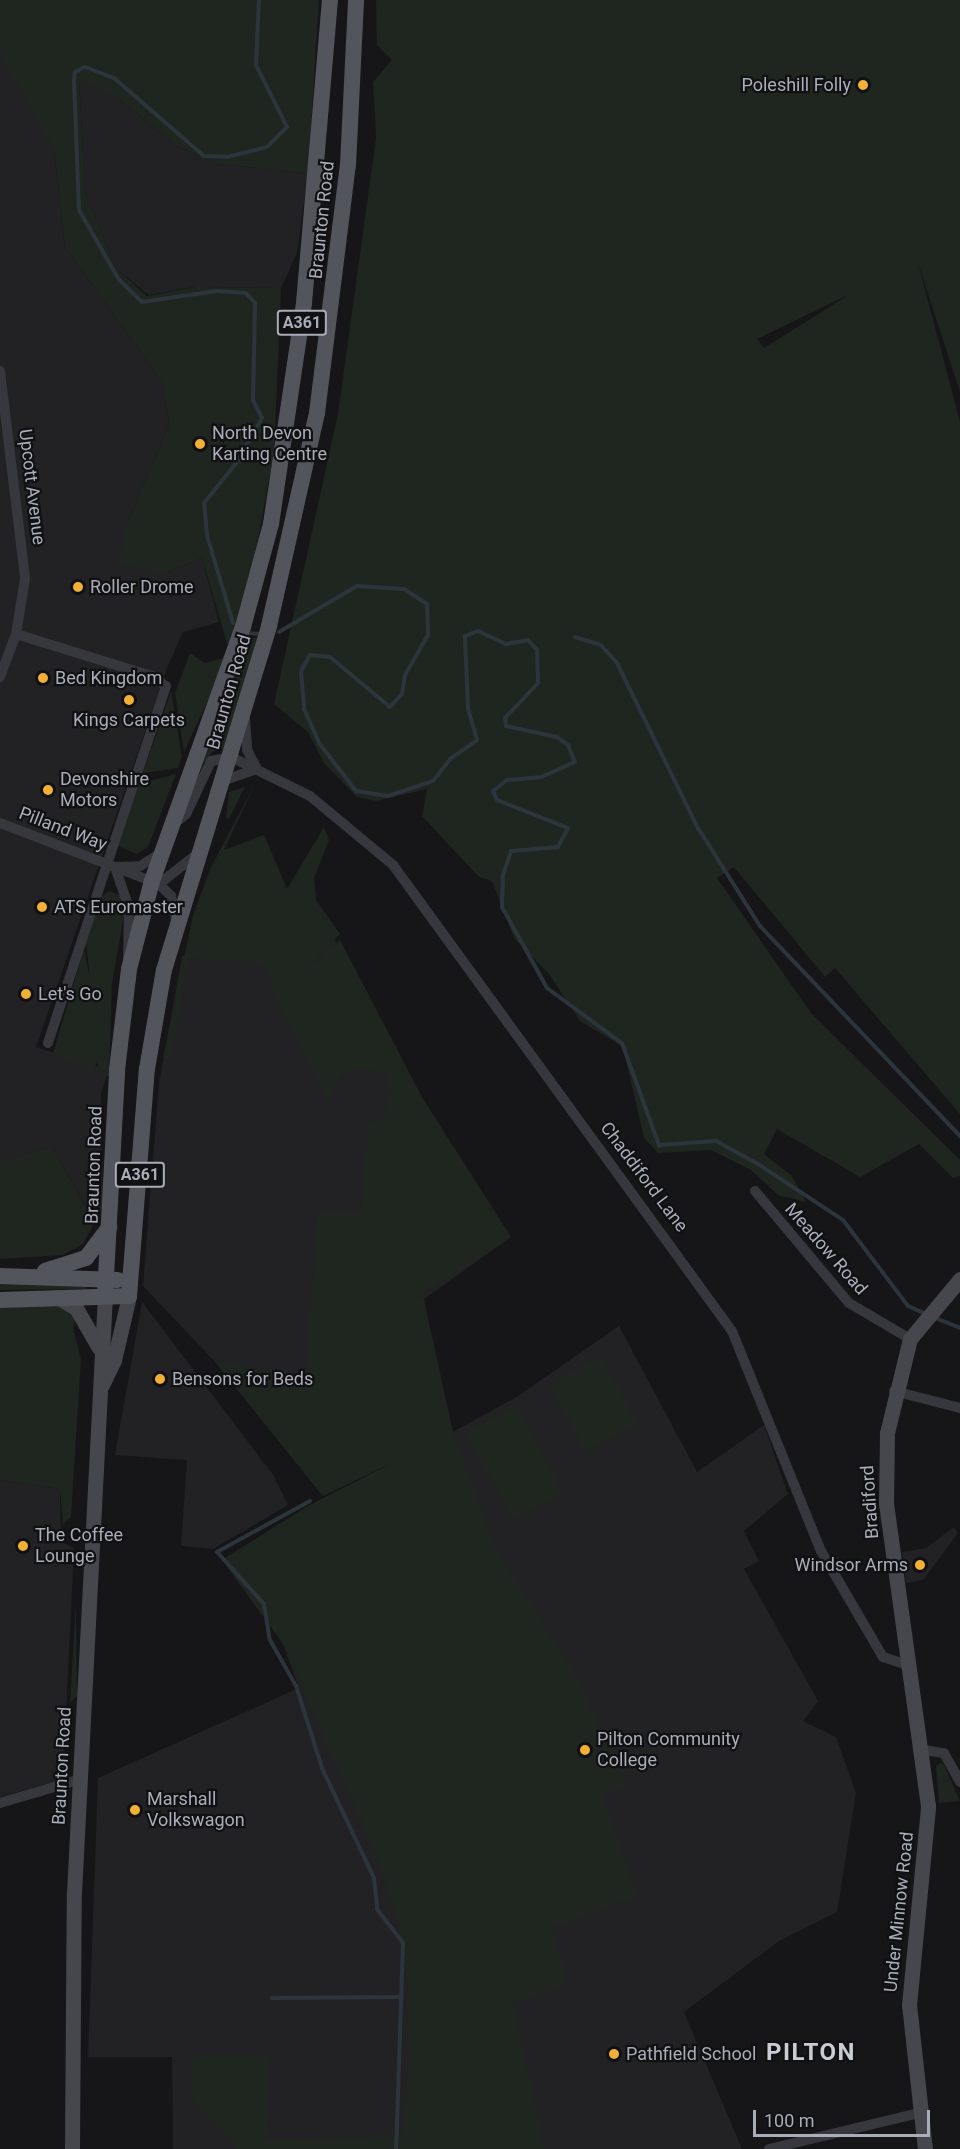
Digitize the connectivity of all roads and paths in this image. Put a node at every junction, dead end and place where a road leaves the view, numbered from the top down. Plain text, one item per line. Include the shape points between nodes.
1 (330, 0) edge
2 (356, 0) edge
3 (0, 370) edge
4 (16, 634) junction
5 (0, 677) edge
6 (245, 714) junction
7 (231, 757) junction
8 (258, 769) junction
9 (222, 780) junction
10 (0, 823) edge
11 (172, 826) junction
12 (162, 853) junction
13 (196, 855) junction
14 (104, 862) junction
15 (115, 867) junction
16 (156, 883) junction
17 (176, 921) junction
18 (129, 969) junction
19 (48, 1043) dead end
20 (755, 1191) dead end
21 (112, 1218) junction
22 (29, 1274) junction
23 (0, 1276) edge
24 (960, 1279) edge
25 (106, 1287) junction
26 (130, 1288) junction
27 (57, 1297) junction
28 (0, 1300) edge
29 (915, 1333) junction
30 (99, 1348) junction
31 (102, 1386) junction
32 (894, 1390) junction
33 (960, 1408) edge
34 (911, 1666) junction
35 (924, 1750) junction
36 (81, 1779) junction
37 (960, 1782) edge
38 (0, 1803) edge
39 (920, 2114) junction
40 (72, 2149) edge
41 (769, 2149) edge
42 (925, 2149) edge

1 - 11 main road, Braunton Road / A361 via 304,303 271,524 243,627
2 - 6 main road, Braunton Road / A361 via 348,165 318,401 293,528
3 - 4 street, Upcott Avenue via 24,544
4 - 5 street, Upcott Avenue
4 - 14 street via 152,676 166,686
6 - 7 main road, Braunton Road / A361
6 - 8 street via 247,750
7 - 8 street, Chaddiford Lane
7 - 9 main road, Braunton Road / A361
7 - 11 street via 211,761 186,814
8 - 9 street
8 - 34 street, Chaddiford Lane via 310,796 393,865 676,1247 743,1351 812,1530 866,1632 888,1662
9 - 13 main road, Braunton Road / A361
10 - 14 street, Pilland Way
11 - 12 main road, Braunton Road / A361
12 - 15 street, Pilland Way via 140,866
12 - 16 main road, Braunton Road / A361
13 - 16 street
13 - 17 main road, Braunton Road / A361
14 - 15 street, Pilland Way
14 - 19 street
15 - 16 street, Pilland Way
15 - 18 street, Pilland Way via 129,908
16 - 17 street via 171,896
16 - 18 main road, Braunton Road / A361
17 - 26 main road, Braunton Road / A361 via 147,1069
18 - 21 main road, Braunton Road / A361 via 117,1070
20 - 29 street, Meadow Road via 849,1303
21 - 22 main road via 86,1258
21 - 25 main road, Braunton Road / A361
22 - 23 main road
22 - 25 main road
24 - 29 main road, Bradiford
25 - 26 main road
25 - 27 main road
25 - 30 main road, Braunton Road
26 - 31 main road, Braunton Road via 114,1360
27 - 28 main road
27 - 30 main road via 76,1308
29 - 32 main road, Bradiford
30 - 31 main road, Braunton Road
31 - 36 main road, Braunton Road via 90,1519
32 - 33 street
32 - 34 main road, Bradiford via 885,1481
34 - 35 main road, Bradiford
35 - 37 street via 944,1753
35 - 39 main road, Under Minnow Road via 929,1818 909,2005
36 - 38 street
36 - 40 main road, Braunton Road via 74,1893
39 - 41 street
39 - 42 main road, Under Minnow Road

